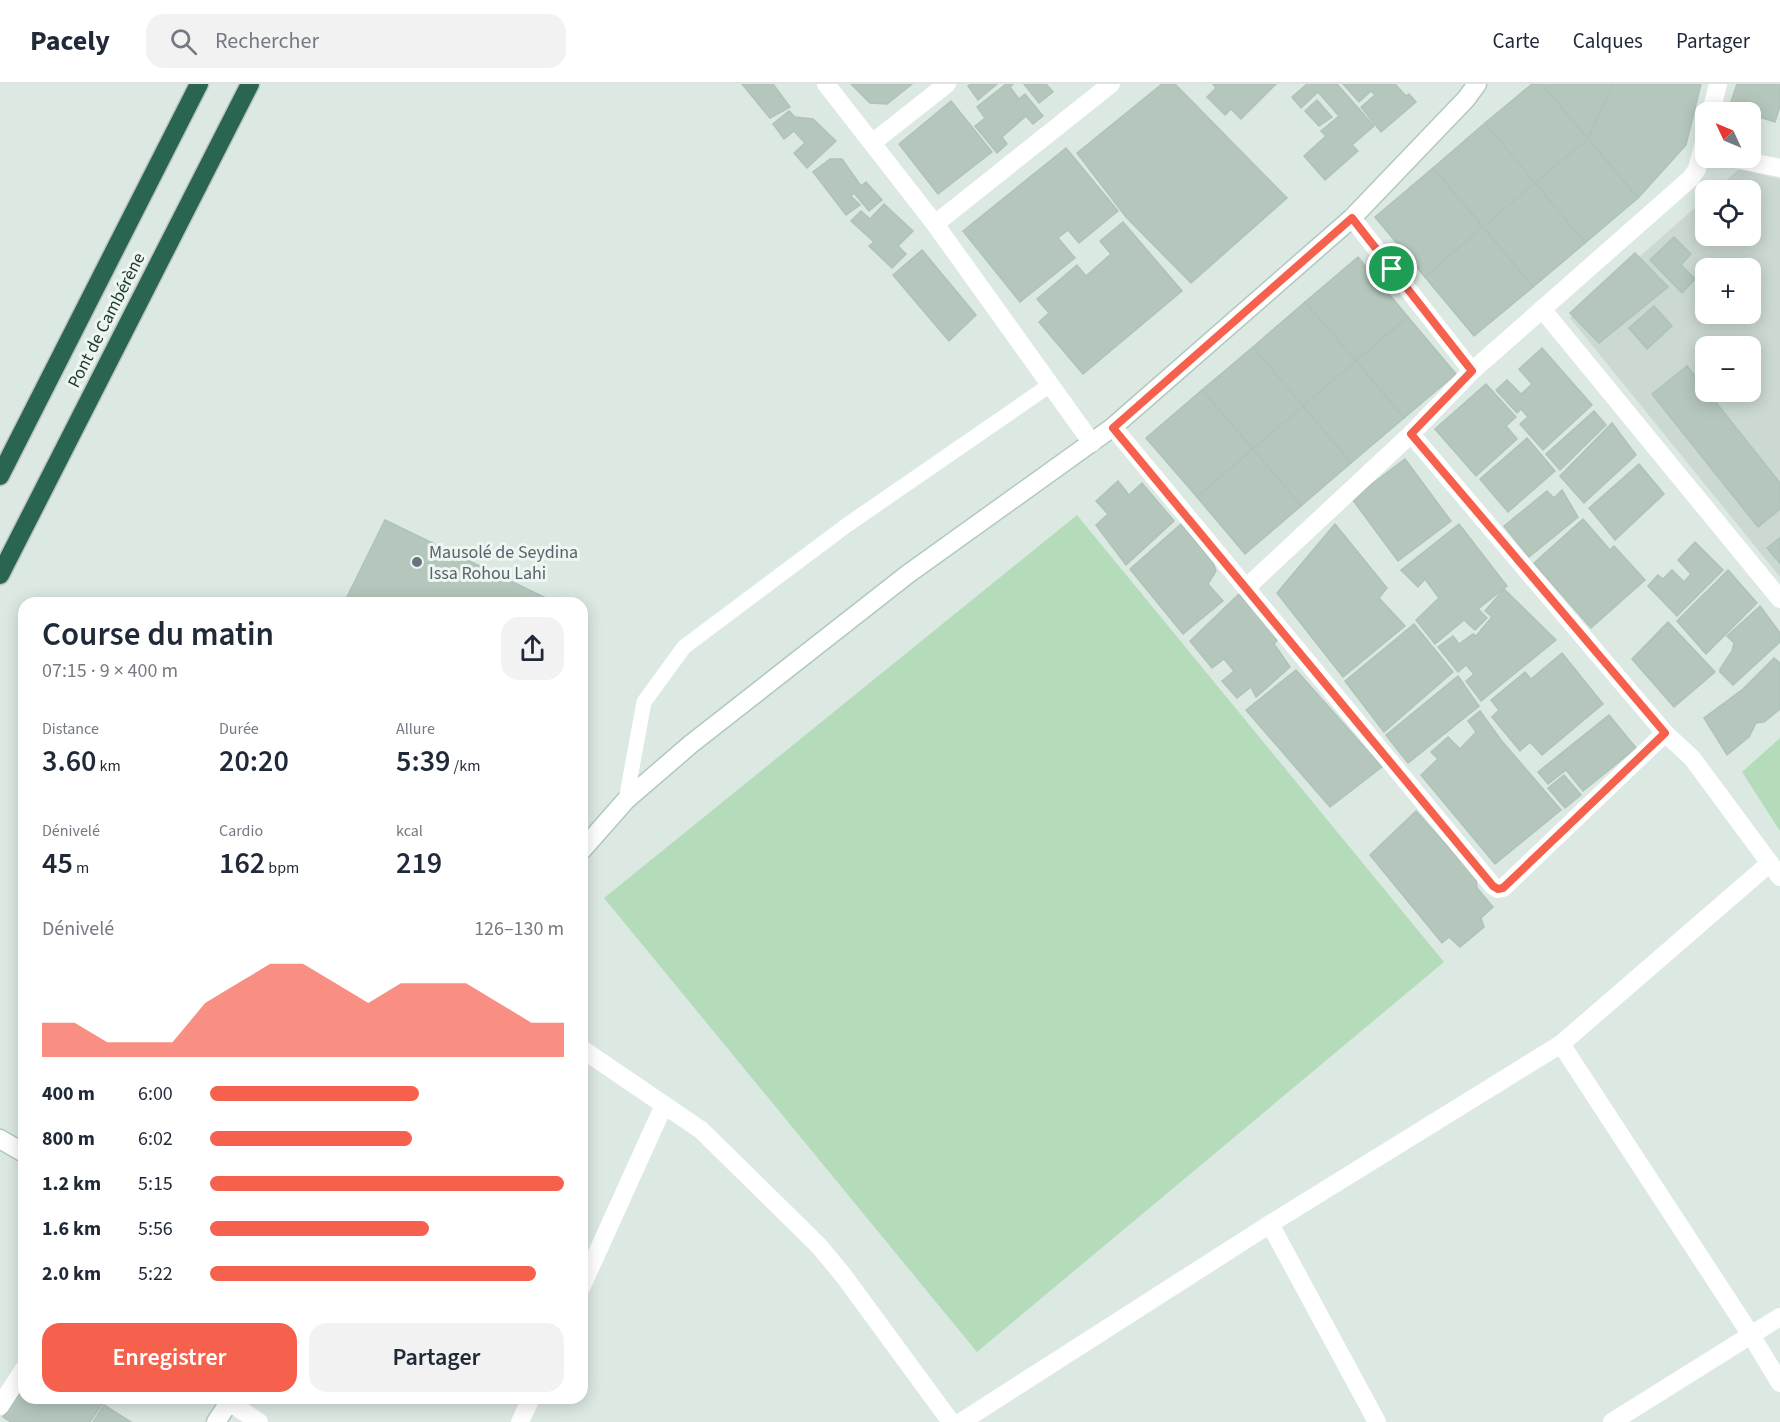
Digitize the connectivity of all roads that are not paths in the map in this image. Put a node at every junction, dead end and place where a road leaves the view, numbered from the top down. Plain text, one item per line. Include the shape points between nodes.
1 (199, 84) edge
2 (250, 84) edge
3 (826, 84) edge
4 (947, 84) edge
5 (1111, 84) edge
6 (1477, 84) edge
7 (1718, 84) edge
8 (1714, 102) edge
9 (872, 143) junction
10 (1761, 164) edge
11 (1697, 168) edge
12 (1780, 168) edge
13 (1352, 218) junction
14 (935, 224) junction
15 (1542, 309) junction
16 (1472, 371) junction
17 (1050, 385) junction
18 (1113, 428) junction
19 (1411, 434) junction
20 (1092, 443) junction
21 (0, 476) edge
22 (0, 575) edge
23 (1246, 587) junction
24 (1780, 599) edge
25 (1665, 733) junction
26 (626, 800) junction
27 (588, 843) edge
28 (1775, 870) edge
29 (1561, 1044) junction
30 (588, 1053) edge
31 (664, 1105) junction
32 (0, 1139) edge
33 (18, 1150) edge
34 (1270, 1224) junction
35 (588, 1273) edge
36 (1780, 1317) edge
37 (1751, 1335) junction
38 (18, 1378) edge
39 (1780, 1383) edge
40 (227, 1404) edge
41 (235, 1404) edge
42 (528, 1404) edge
43 (0, 1406) edge
44 (216, 1422) edge
45 (259, 1422) edge
46 (520, 1422) edge
47 (951, 1422) edge
48 (961, 1422) edge
49 (1377, 1422) edge
50 (1612, 1422) edge

1 - 21 highway, Pont de Cambérène
2 - 22 highway, Pont de Cambérène
3 - 9 street
4 - 9 street
5 - 14 street
6 - 13 street
7 - 8 street
9 - 14 street
10 - 12 street
11 - 15 street via 1691,178
13 - 16 street
13 - 18 street
14 - 17 street
15 - 16 street
15 - 24 street
16 - 19 street
17 - 20 street
17 - 26 lane via 847,525 684,647 644,702
18 - 20 street
18 - 23 street
19 - 23 street
19 - 25 street
20 - 26 street via 908,574 691,744
23 - 25 street via 1498,889
25 - 28 street via 1692,758
26 - 27 street
28 - 29 street
29 - 34 street
29 - 37 street
30 - 31 street
31 - 35 street
31 - 47 street via 701,1130 819,1246
32 - 33 street
34 - 48 street
34 - 49 street
36 - 37 street
37 - 39 street
37 - 50 street
38 - 43 street
40 - 44 street
41 - 45 street
42 - 46 street

